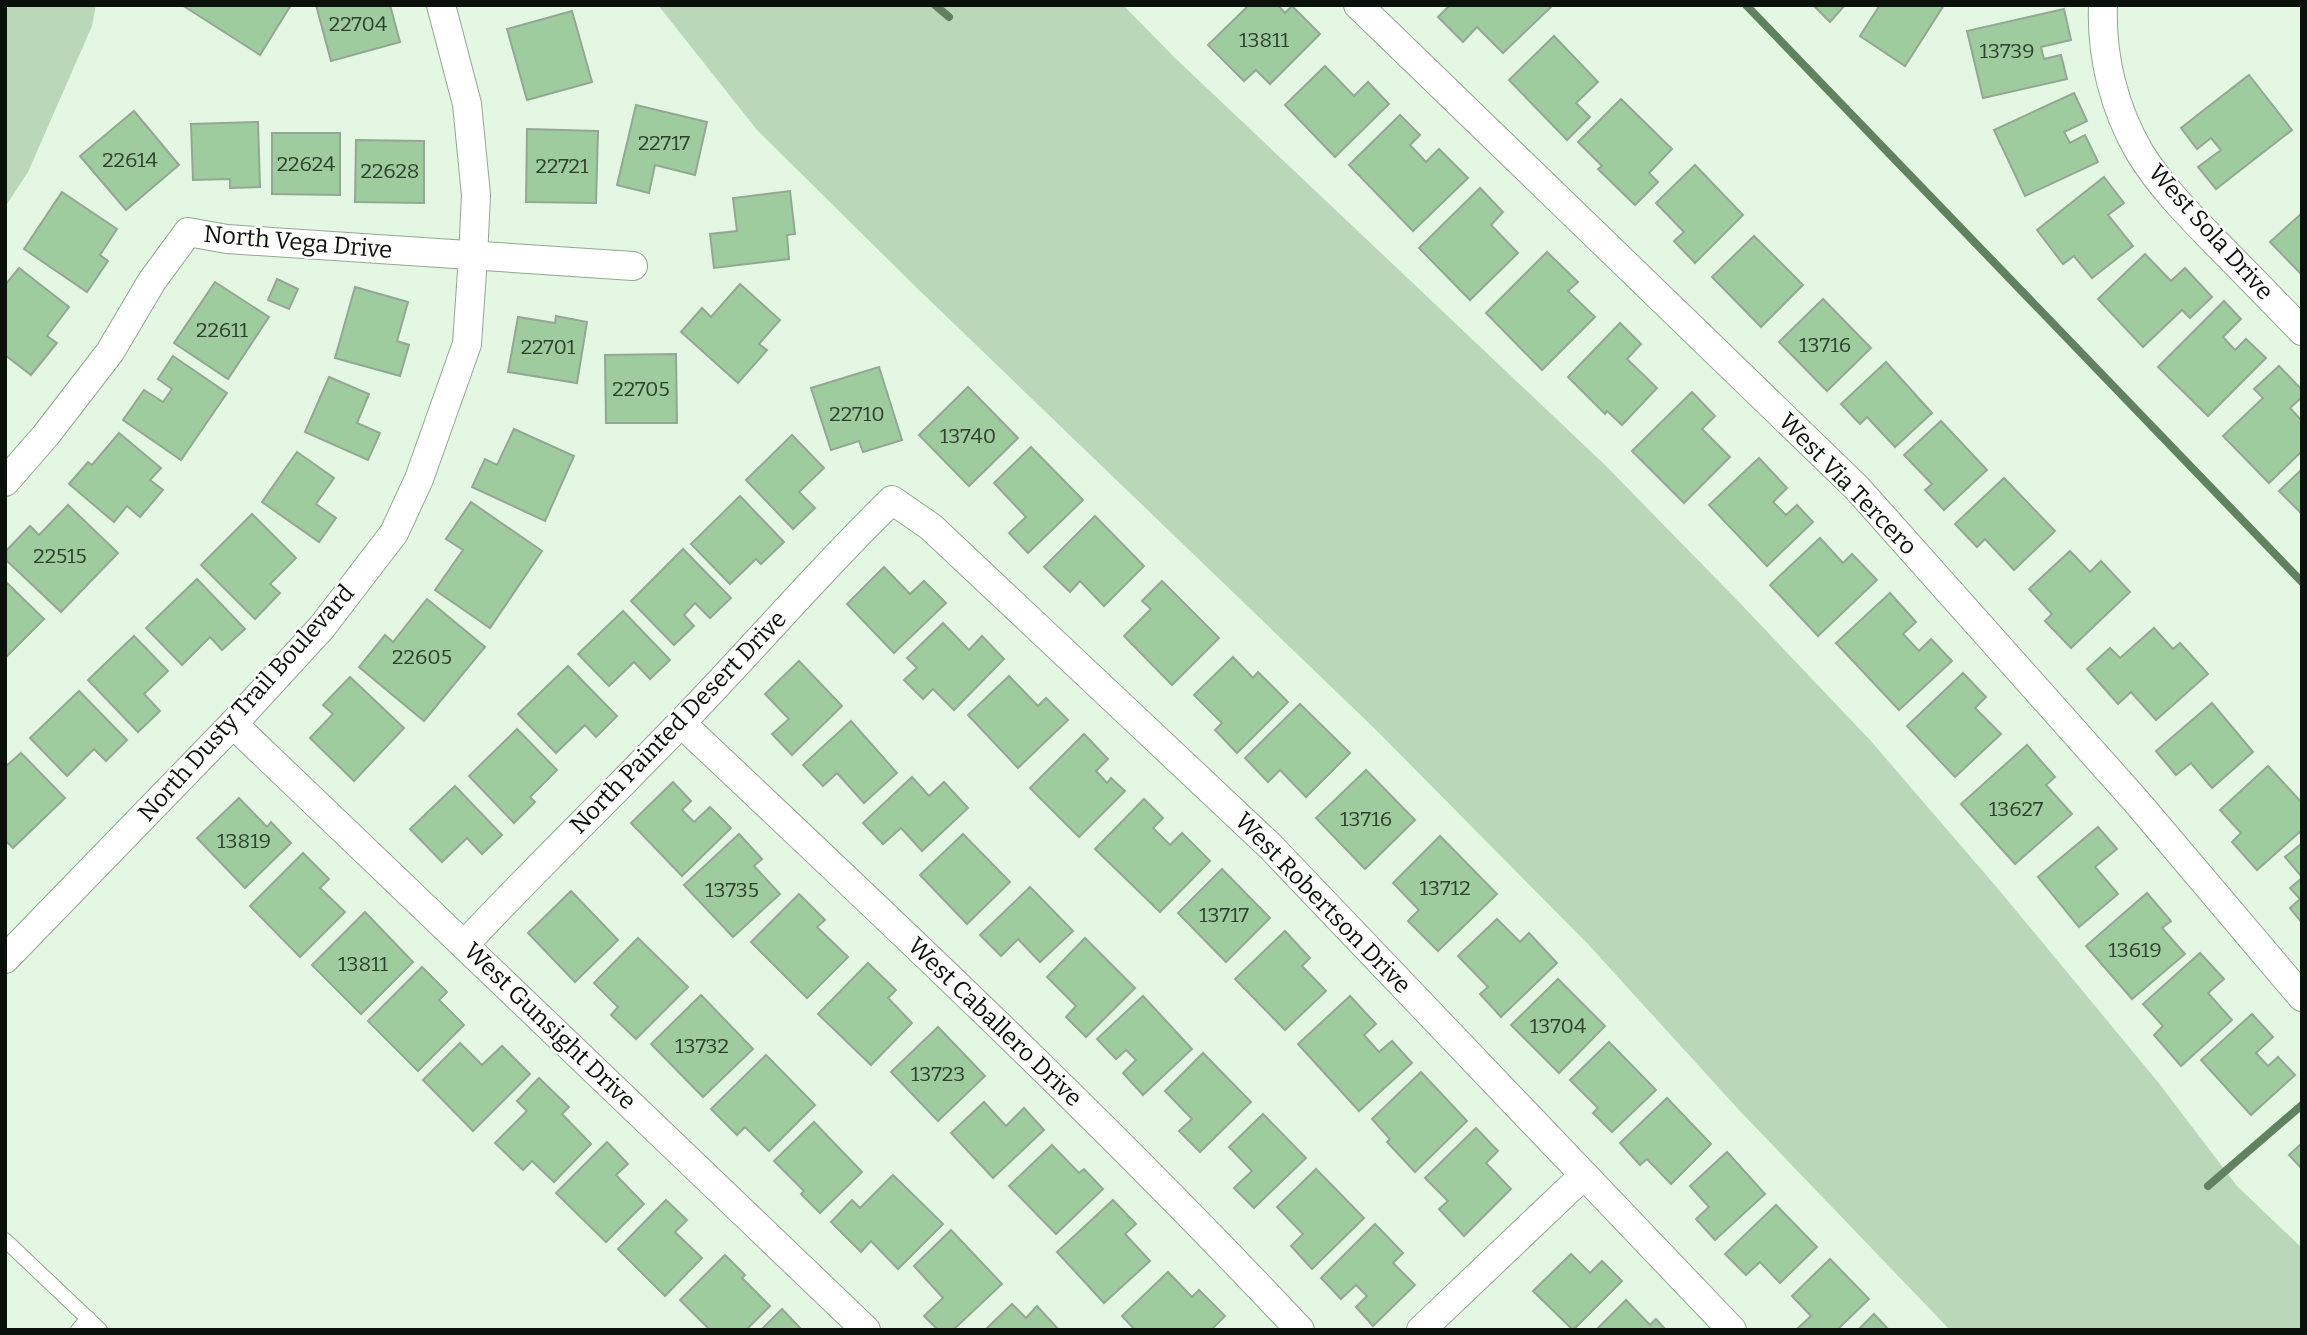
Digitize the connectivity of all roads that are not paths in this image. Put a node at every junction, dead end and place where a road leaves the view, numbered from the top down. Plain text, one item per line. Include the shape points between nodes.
1 (441, 5) edge
2 (1358, 5) edge
3 (2103, 5) edge
4 (473, 257) junction
5 (633, 266) dead end
6 (2302, 331) edge
7 (5, 482) edge
8 (892, 500) joint
9 (681, 723) junction
10 (233, 724) junction
11 (465, 944) junction
12 (5, 959) edge
13 (2302, 997) edge
14 (1584, 1175) junction
15 (5, 1240) edge
16 (88, 1318) junction
17 (78, 1330) edge
18 (100, 1330) edge
19 (866, 1330) edge
20 (1300, 1330) edge
21 (1421, 1330) edge
22 (1732, 1330) edge

1 - 4 street, North Dusty Trail Boulevard via 467,104 475,195
2 - 13 street, West Via Tercero via 1857,488 2136,801
3 - 6 street, West Sola Drive via 2107,68 2119,109 2140,152 2167,191
4 - 5 street, North Vega Drive
4 - 7 street, North Vega Drive via 227,239 188,232 110,352
4 - 10 street, North Dusty Trail Boulevard via 467,344 419,478 394,533 322,627
8 - 9 street, North Painted Desert Drive
8 - 14 street, West Robertson Drive via 931,527 1270,846
9 - 11 street, North Painted Desert Drive
9 - 20 street, West Caballero Drive via 931,958 1209,1233
10 - 11 street, West Gunsight Drive
10 - 12 street, North Dusty Trail Boulevard
11 - 19 street, West Gunsight Drive
14 - 21 street
14 - 22 street, West Robertson Drive
15 - 16 lane
16 - 17 lane
16 - 18 lane

